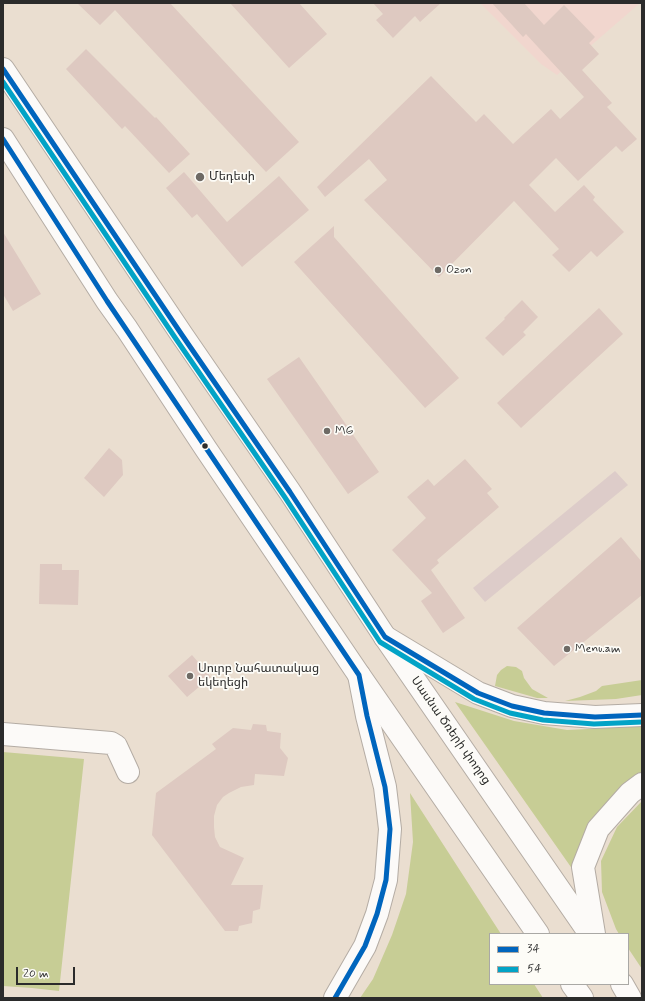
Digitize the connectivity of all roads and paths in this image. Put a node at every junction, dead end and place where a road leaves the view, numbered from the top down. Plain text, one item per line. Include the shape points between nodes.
1 (3, 69) edge
2 (3, 139) edge
3 (385, 637) junction
4 (359, 675) junction
5 (642, 715) edge
6 (3, 734) edge
7 (128, 772) dead end
8 (642, 784) edge
9 (537, 933) edge
10 (589, 933) edge
11 (594, 933) edge
12 (573, 985) edge
13 (623, 985) edge
14 (335, 998) edge
15 (582, 998) edge
16 (630, 998) edge

1 - 3 main road, Սասնա Ծռերի փողոց via 290,492
2 - 4 main road via 107,301
3 - 5 main road via 478,692 512,706 544,713 595,717
3 - 10 main road, Սասնա Ծռերի փողոց
4 - 9 main road
4 - 14 main road via 385,787 390,829 386,880 377,914 365,946
6 - 7 main road via 111,743 116,746
8 - 11 main road via 630,793 598,829 583,867
12 - 15 main road
13 - 16 main road

